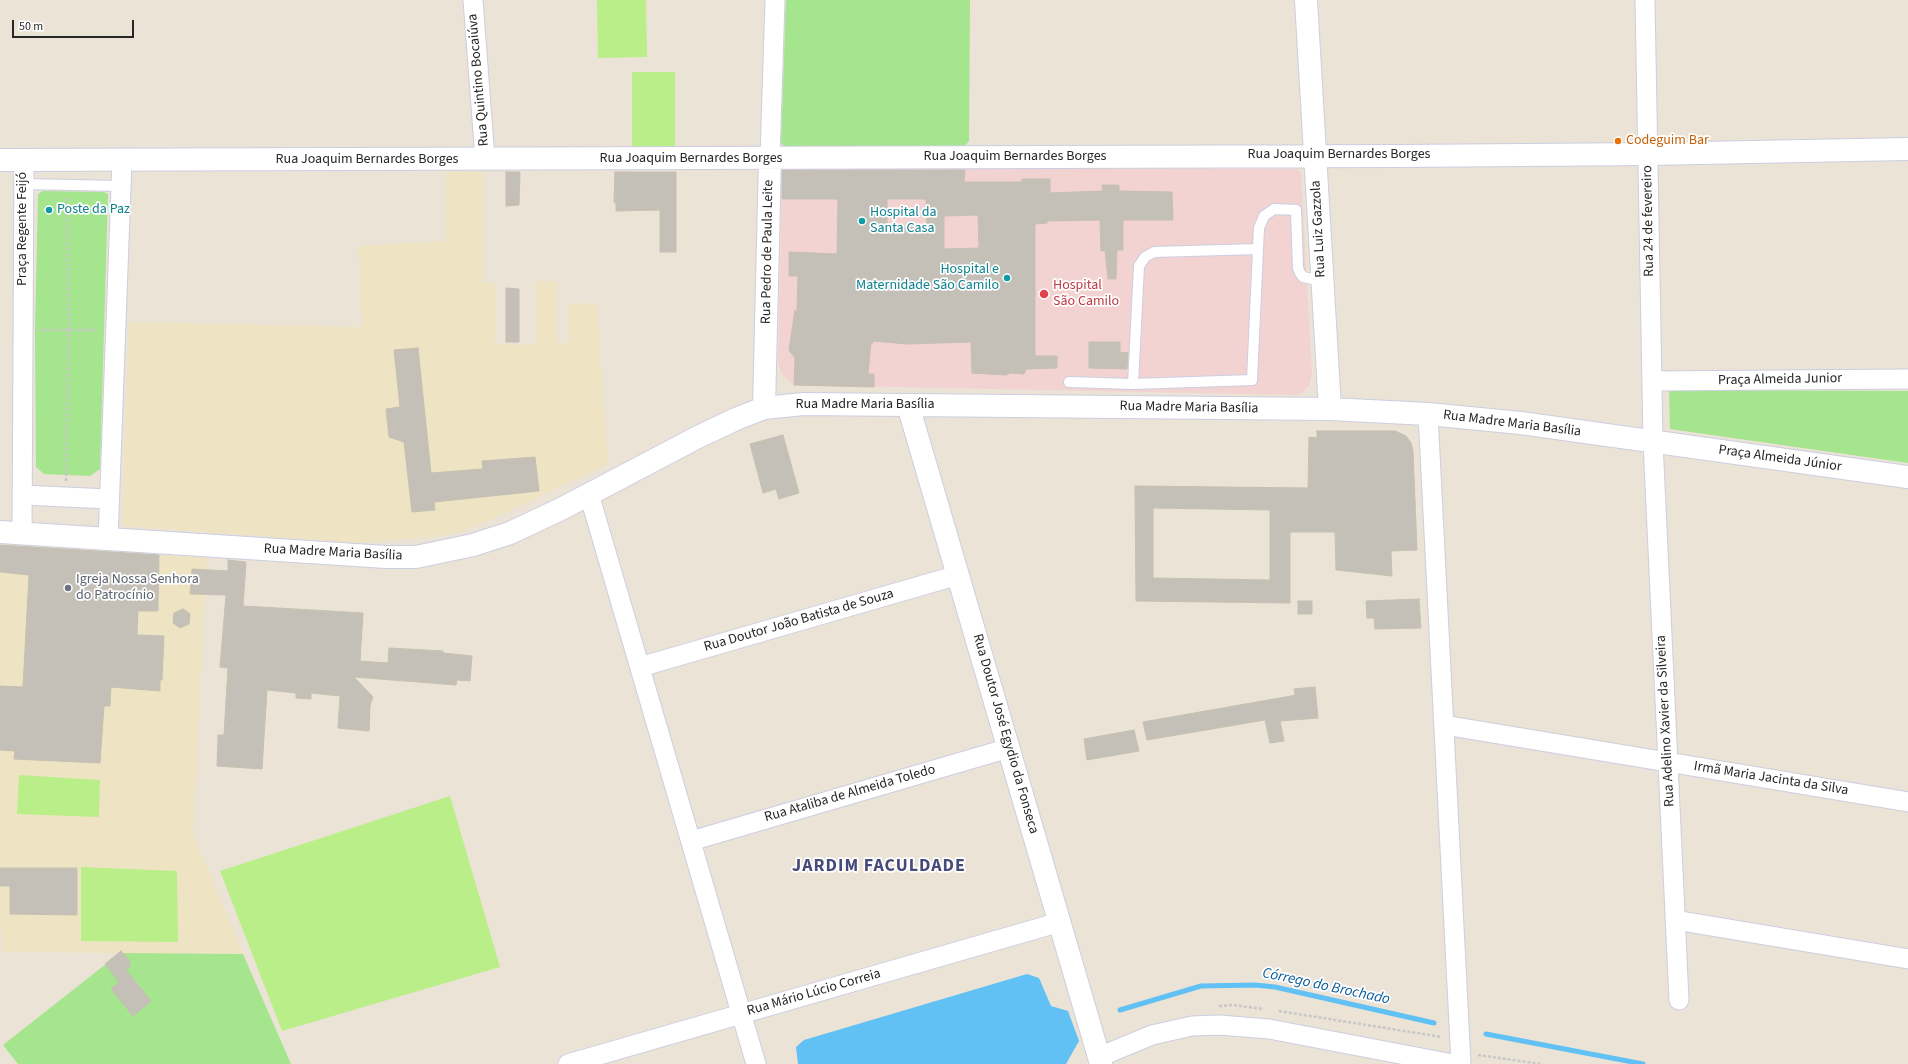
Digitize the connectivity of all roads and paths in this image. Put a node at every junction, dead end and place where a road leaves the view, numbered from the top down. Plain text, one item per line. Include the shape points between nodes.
1 (473, 0) edge
2 (775, 0) edge
3 (1306, 0) edge
4 (1645, 0) edge
5 (1908, 149) edge
6 (1648, 154) junction
7 (1315, 155) junction
8 (770, 158) junction
9 (0, 160) edge
10 (24, 160) junction
11 (122, 160) junction
12 (485, 160) junction
13 (23, 184) junction
14 (120, 186) junction
15 (67, 191) dead end
16 (1307, 210) junction
17 (1258, 249) junction
18 (35, 330) dead end
19 (69, 330) junction
20 (103, 330) dead end
21 (1908, 378) edge
22 (1652, 381) junction
23 (1069, 382) dead end
24 (1133, 384) junction
25 (908, 405) junction
26 (764, 408) junction
27 (1330, 409) junction
28 (1428, 414) junction
29 (1653, 442) junction
30 (1908, 477) edge
31 (589, 494) junction
32 (22, 495) junction
33 (66, 497) junction
34 (109, 499) junction
35 (0, 532) edge
36 (22, 534) junction
37 (108, 540) junction
38 (958, 575) junction
39 (640, 667) junction
40 (1444, 725) junction
41 (1009, 748) junction
42 (1668, 763) junction
43 (1908, 802) edge
44 (691, 840) junction
45 (1675, 920) junction
46 (1060, 922) junction
47 (1908, 959) edge
48 (1679, 1000) dead end
49 (741, 1014) junction
50 (1100, 1061) edge
51 (568, 1064) edge
52 (756, 1064) edge
53 (1453, 1064) edge
54 (1461, 1064) edge

1 - 12 street, Rua Quintino Bocaiúva
2 - 8 street, Rua Pedro de Paula Leite
3 - 7 street, Rua Luiz Gazzola
4 - 6 street, Rua 24 de fevereiro
5 - 6 street, Rua Joaquim Bernardes Borges
6 - 7 street, Rua Joaquim Bernardes Borges
6 - 22 street, Rua 24 de fevereiro
7 - 8 street, Rua Joaquim Bernardes Borges
7 - 16 street, Rua Luiz Gazzola
8 - 12 street, Rua Joaquim Bernardes Borges
8 - 26 street, Rua Pedro de Paula Leite
9 - 10 street
10 - 11 street, Praça Regente Feijó
10 - 13 street, Praça Regente Feijó
11 - 12 street, Rua Joaquim Bernardes Borges
11 - 14 street
13 - 14 lane
13 - 32 street, Praça Regente Feijó
14 - 34 street
15 - 19 path
16 - 17 lane via 1274,209 1264,216 1259,228
16 - 27 street, Rua Luiz Gazzola via 1322,282
17 - 24 lane via 1154,252 1145,257 1139,266
17 - 24 lane via 1252,380
18 - 19 path
19 - 20 path
19 - 33 path
21 - 22 street, Praça Almeida Junior
22 - 29 street, Rua 24 de fevereiro
23 - 24 lane
25 - 26 street, Rua Madre Maria Basília via 803,404
25 - 27 street, Rua Madre Maria Basília
25 - 38 street, Rua Doutor José Egydio da Fonseca
26 - 31 street, Rua Madre Maria Basília via 698,437
27 - 28 street, Rua Madre Maria Basília
28 - 29 street, Rua Madre Maria Basília via 1521,423
28 - 40 street
29 - 30 street, Praça Almeida Júnior
29 - 42 street, Rua Adelino Xavier da Silveira
31 - 37 street, Rua Madre Maria Basília via 510,533 472,545 416,557 386,558
31 - 39 street
32 - 33 street
32 - 36 street, Praça Regente Feijó
33 - 34 street
34 - 37 street
35 - 36 street
36 - 37 street
38 - 39 street, Rua Doutor João Batista de Souza
38 - 41 street, Rua Doutor José Egydio da Fonseca
39 - 44 street
40 - 42 street, Irmã Maria Jacinta da Silva
40 - 54 street
41 - 44 street, Rua Ataliba de Almeida Toledo
41 - 46 street, Rua Doutor José Egydio da Fonseca
42 - 43 street, Irmã Maria Jacinta da Silva
42 - 45 street, Rua Adelino Xavier da Silveira
44 - 49 street
45 - 47 street
45 - 48 street, Rua Adelino Xavier da Silveira
46 - 49 street, Rua Mário Lúcio Correia
46 - 50 street, Rua Doutor José Egydio da Fonseca
49 - 51 street, Rua Mário Lúcio Correia
49 - 52 street
50 - 53 street via 1152,1035 1192,1026 1219,1025 1269,1030

